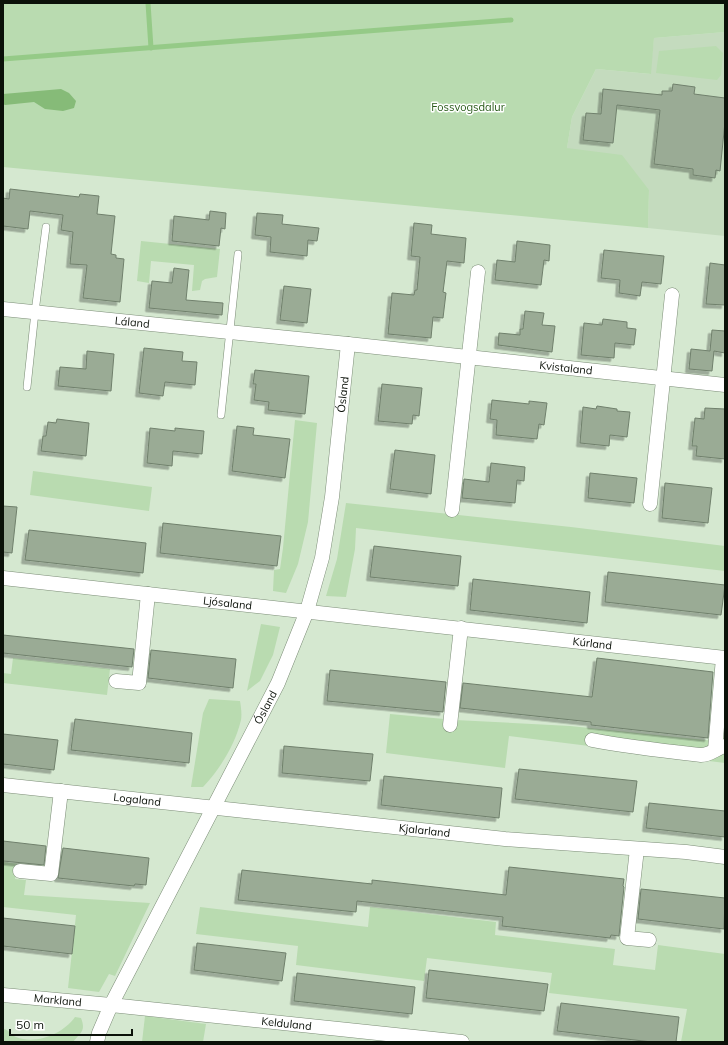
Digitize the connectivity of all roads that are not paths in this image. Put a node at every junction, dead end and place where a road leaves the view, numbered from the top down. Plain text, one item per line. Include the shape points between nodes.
1 (46, 227) dead end
2 (238, 254) dead end
3 (478, 272) dead end
4 (672, 295) dead end
5 (3, 309) edge
6 (35, 312) junction
7 (230, 332) junction
8 (348, 344) junction
9 (468, 357) junction
10 (663, 378) junction
11 (725, 385) edge
12 (27, 387) dead end
13 (221, 415) dead end
14 (650, 504) dead end
15 (452, 510) dead end
16 (3, 578) edge
17 (148, 594) junction
18 (307, 612) junction
19 (461, 628) junction
20 (724, 658) edge
21 (116, 681) dead end
22 (450, 725) dead end
23 (592, 740) dead end
24 (720, 748) edge
25 (3, 785) edge
26 (61, 791) junction
27 (213, 808) junction
28 (637, 849) junction
29 (725, 857) edge
30 (20, 871) dead end
31 (649, 940) dead end
32 (3, 995) edge
33 (112, 1006) junction
34 (97, 1042) edge
35 (462, 1042) edge

1 - 6 lane
2 - 7 lane
3 - 9 street
4 - 10 street
5 - 6 street, Láland
6 - 7 street, Láland
6 - 12 lane
7 - 8 street, Láland
7 - 13 lane
8 - 9 street, Kvistaland
8 - 18 street, Ósland via 332,497 322,558
9 - 10 street, Kvistaland
9 - 15 street
10 - 11 street, Kvistaland
10 - 14 street
16 - 17 street, Ljósaland
17 - 18 street, Ljósaland
17 - 21 street via 139,683
18 - 19 street, Kúrland
18 - 27 street, Ósland via 278,683
19 - 20 street, Kúrland
19 - 22 street
20 - 24 street, Kúrland
23 - 24 street, Kúrland via 701,755
25 - 26 street, Logaland
26 - 27 street, Logaland
26 - 30 street via 51,874
27 - 28 street, Kjalarland via 505,839
27 - 33 street, Ósland
28 - 29 street, Kjalarland
28 - 31 street via 627,938
32 - 33 street, Markland
33 - 34 street, Ósland
33 - 35 street, Kelduland

